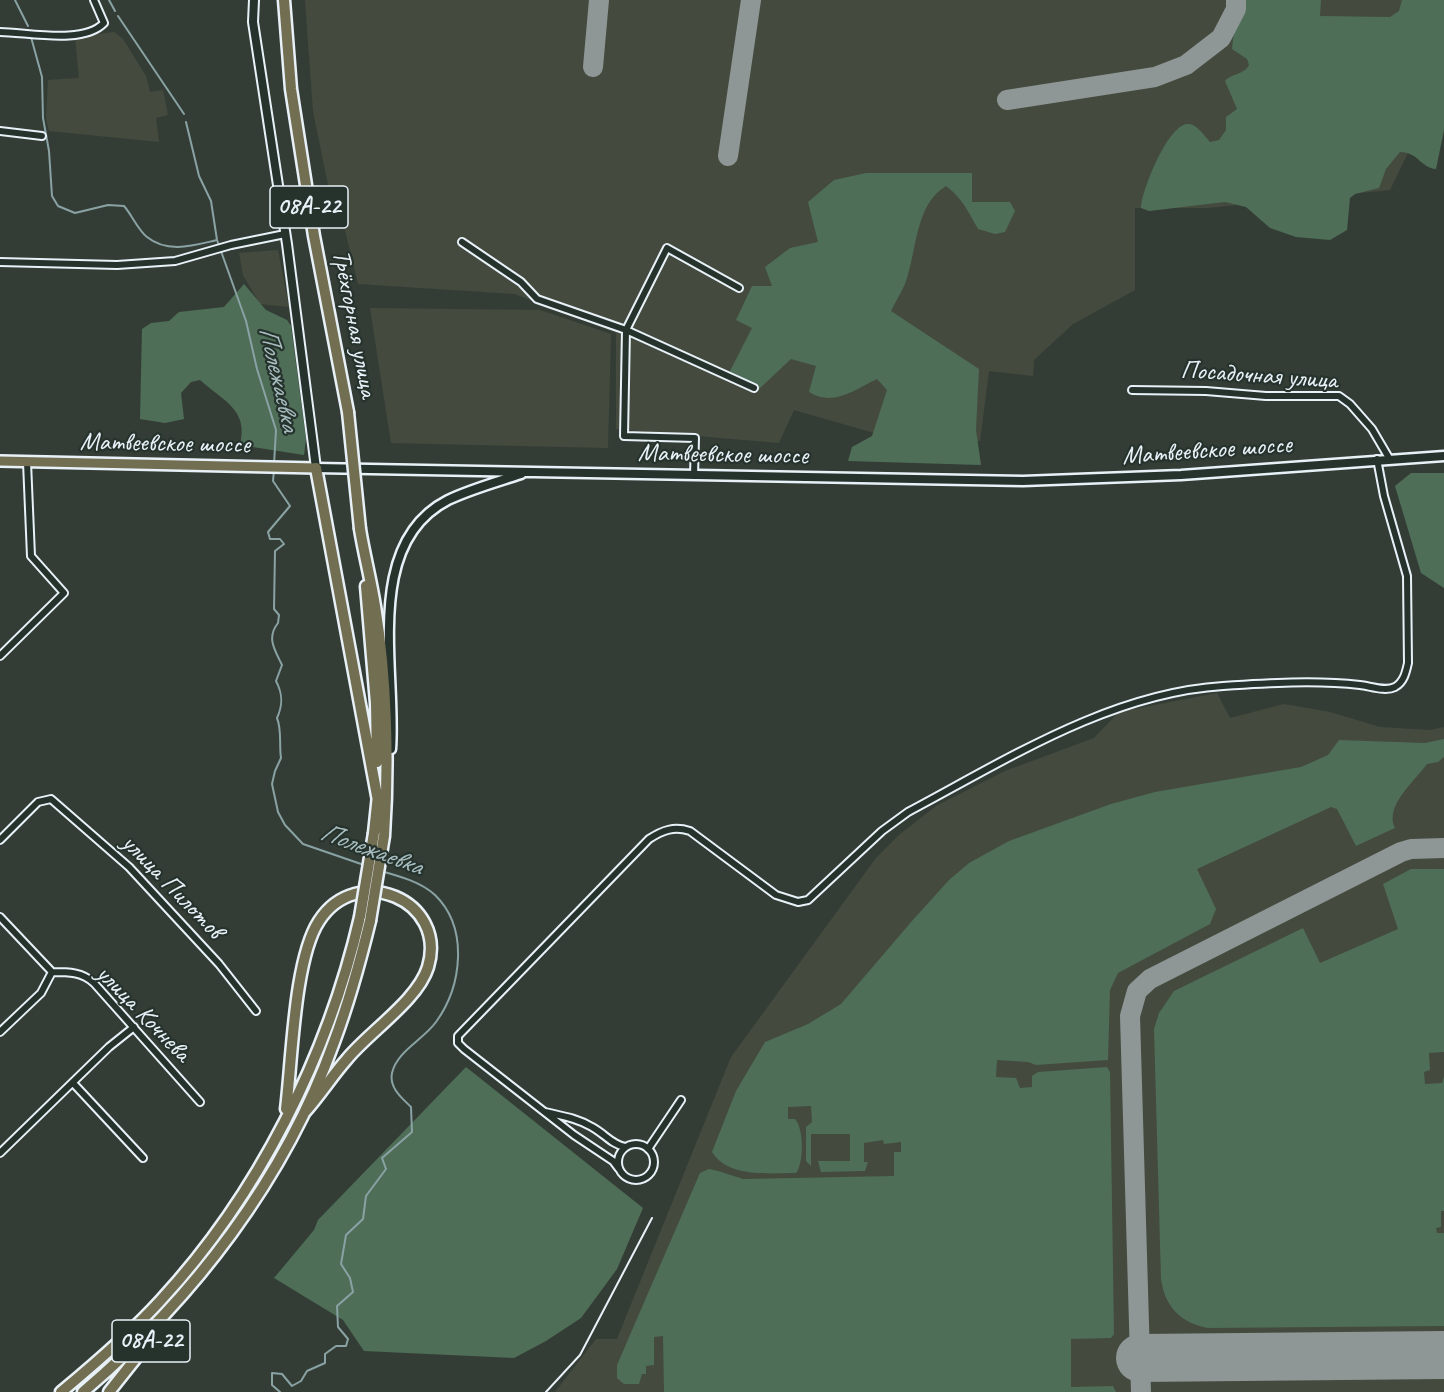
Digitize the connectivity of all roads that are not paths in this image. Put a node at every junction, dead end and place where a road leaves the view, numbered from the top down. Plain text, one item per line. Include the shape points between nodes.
1 (94, 0) edge
2 (254, 0) edge
3 (284, 0) edge
4 (0, 32) edge
5 (0, 131) edge
6 (42, 136) dead end
7 (285, 234) junction
8 (462, 242) dead end
9 (0, 262) edge
10 (739, 288) dead end
11 (626, 330) junction
12 (754, 388) dead end
13 (1132, 390) dead end
14 (1444, 456) edge
15 (1389, 458) junction
16 (1377, 459) junction
17 (0, 461) edge
18 (27, 462) junction
19 (316, 468) junction
20 (528, 472) junction
21 (694, 476) junction
22 (0, 656) edge
23 (382, 801) junction
24 (0, 840) edge
25 (0, 917) edge
26 (365, 919) junction
27 (52, 972) junction
28 (256, 1011) dead end
29 (134, 1027) junction
30 (0, 1032) edge
31 (73, 1083) junction
32 (681, 1100) dead end
33 (200, 1102) dead end
34 (542, 1111) junction
35 (304, 1113) junction
36 (285, 1121) junction
37 (625, 1147) junction
38 (648, 1149) junction
39 (0, 1153) edge
40 (143, 1158) dead end
41 (620, 1169) junction
42 (189, 1287) junction
43 (60, 1392) edge
44 (83, 1392) edge
45 (109, 1392) edge

1 - 4 street via 104,23 96,29 57,37
2 - 7 street via 253,22
3 - 23 highway, Трёхгорная улица / 08А-22, bridge via 296,123 348,412 363,550 376,606 383,699
5 - 6 street
7 - 9 street via 175,261 131,265
7 - 19 street
8 - 11 street via 521,282 537,299
10 - 11 street via 667,248
11 - 12 street
11 - 21 street via 624,436 695,438
13 - 15 street, Посадочная улица via 1339,396 1372,429
14 - 15 main road, Матвеевское шоссе
15 - 16 main road, Матвеевское шоссе
16 - 21 main road, Матвеевское шоссе via 1089,480 968,482
16 - 34 street via 1408,591 1408,663 1406,673 1395,687 1201,687 1107,711 908,812 808,900 798,902 776,895 690,831 680,828 660,832 632,856 458,1036 464,1049
17 - 18 main road, Матвеевское шоссе
18 - 19 main road, Матвеевское шоссе
18 - 22 street via 31,556 64,593
19 - 20 main road, Матвеевское шоссе
19 - 23 highway
20 - 21 main road, Матвеевское шоссе
20 - 23 main road via 447,501 420,523 400,554 391,590 392,736
23 - 26 highway, bridge
24 - 28 street, улица Пилотов via 38,802 51,799 129,867 219,964
25 - 27 street, улица Кочнева
26 - 35 highway via 350,997
26 - 36 highway
27 - 29 street, улица Кочнева via 87,976
27 - 30 street via 41,993
29 - 31 street
29 - 33 street, улица Кочнева
31 - 39 street
31 - 40 street
32 - 38 street
34 - 37 street via 572,1117 594,1128 614,1145
34 - 41 street
35 - 36 highway via 350,1055 413,993 428,968 431,954 423,921 413,908 391,894 366,891 343,897 320,920 310,937 300,983
35 - 42 highway via 231,1235
36 - 43 highway via 236,1203 163,1298 112,1349
37 - 38 street via 637,1144
37 - 41 street via 618,1157
38 - 41 street via 654,1164 644,1178 628,1178
42 - 44 highway via 138,1343
42 - 45 highway, 08А-22 via 141,1355

